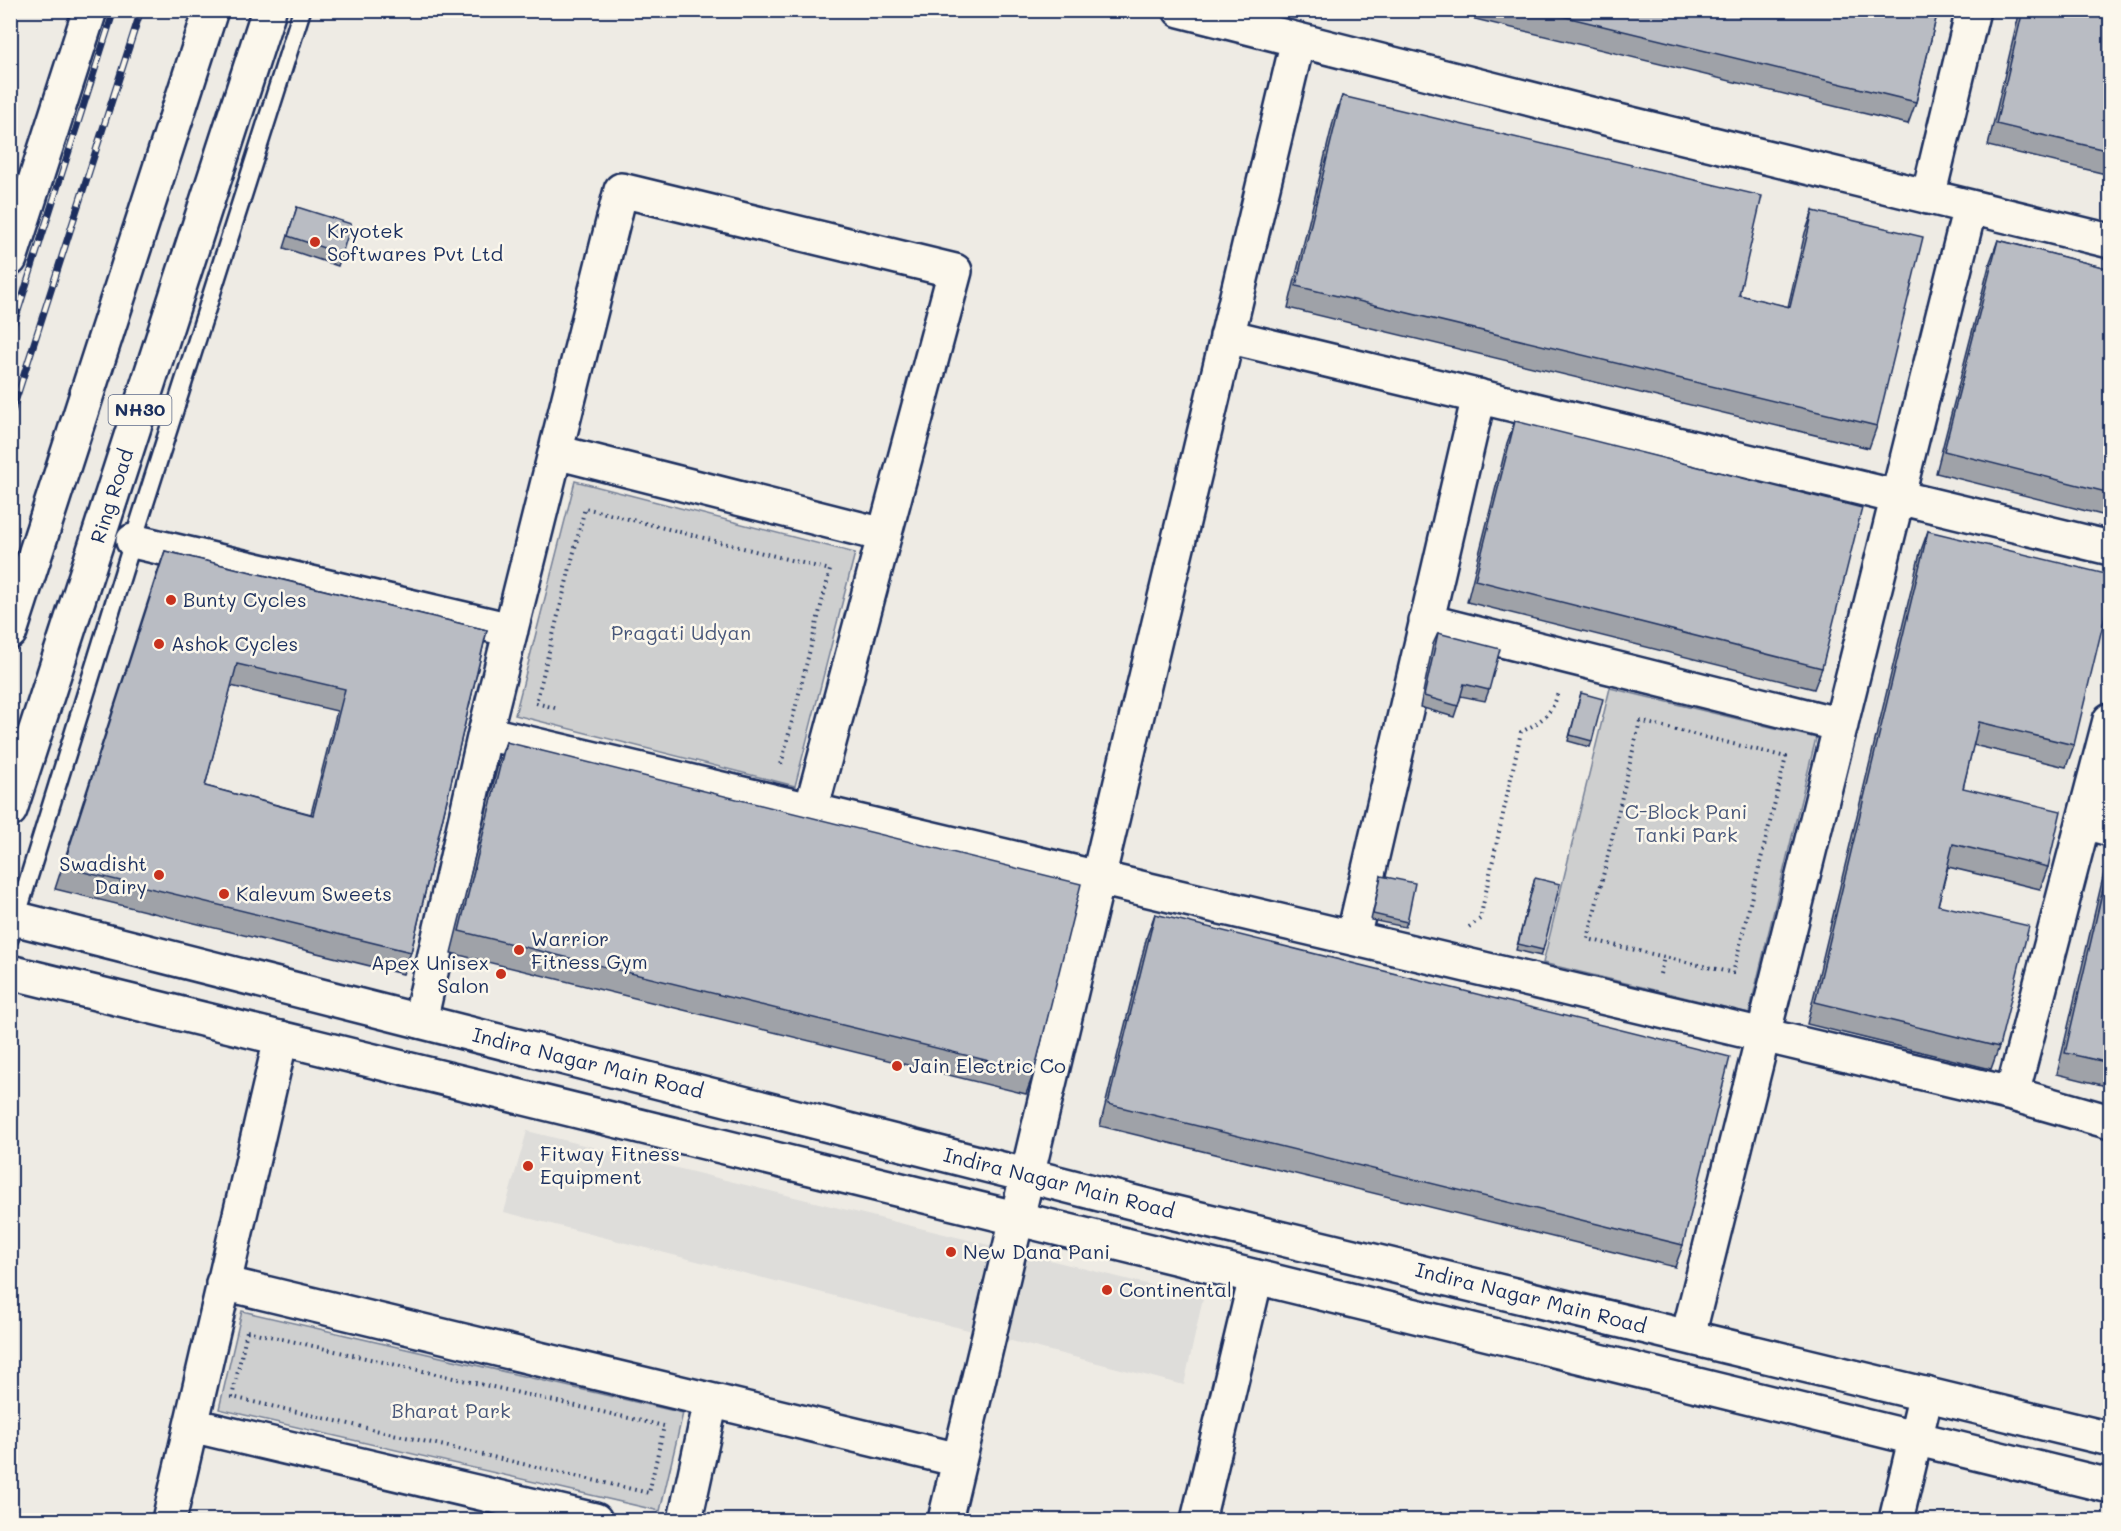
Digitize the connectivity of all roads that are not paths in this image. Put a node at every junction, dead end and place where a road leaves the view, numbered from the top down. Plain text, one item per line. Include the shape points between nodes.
1 (90, 10) edge
2 (211, 10) edge
3 (269, 10) edge
4 (302, 10) edge
5 (1180, 10) edge
6 (1973, 10) edge
7 (1298, 40) junction
8 (1928, 197) junction
9 (1970, 207) junction
10 (2110, 241) edge
11 (10, 259) edge
12 (1227, 336) junction
13 (1479, 396) junction
14 (556, 452) junction
15 (1898, 497) junction
16 (884, 535) junction
17 (133, 541) junction
18 (2110, 548) edge
19 (1426, 621) junction
20 (511, 630) junction
21 (10, 632) edge
22 (2110, 720) edge
23 (1841, 725) junction
24 (485, 733) junction
25 (10, 810) edge
26 (811, 810) junction
27 (2097, 825) edge
28 (1097, 878) junction
29 (12, 924) edge
30 (1353, 938) junction
31 (10, 972) edge
32 (420, 1021) junction
33 (1763, 1035) junction
34 (281, 1038) junction
35 (2012, 1094) junction
36 (2110, 1122) edge
37 (1026, 1174) junction
38 (1016, 1218) junction
39 (1256, 1277) junction
40 (223, 1283) junction
41 (1688, 1336) junction
42 (1926, 1394) junction
43 (711, 1401) junction
44 (191, 1425) junction
45 (1916, 1438) junction
46 (2110, 1439) edge
47 (959, 1461) junction
48 (2110, 1486) edge
49 (1207, 1518) edge
50 (169, 1521) edge
51 (595, 1521) edge
52 (685, 1521) edge
53 (945, 1521) edge
54 (1896, 1521) edge

1 - 11 main road
2 - 21 main road, NH30
3 - 25 main road, Ring Road / NH30
4 - 17 lane
5 - 7 main road
6 - 8 main road
7 - 8 main road
7 - 12 main road
8 - 9 main road
9 - 10 main road
9 - 15 main road
12 - 13 main road
12 - 28 main road
13 - 15 main road
13 - 19 main road
14 - 16 main road
14 - 16 main road via 621,190 955,271
14 - 20 main road
15 - 18 main road
15 - 23 main road
16 - 26 main road
17 - 20 main road
17 - 29 lane
19 - 23 main road
19 - 30 main road
20 - 24 main road
22 - 27 main road
23 - 33 main road
24 - 26 main road
24 - 32 main road
26 - 28 main road
27 - 35 main road
28 - 30 main road
28 - 37 main road
29 - 32 main road, Indira Nagar Main Road
30 - 33 main road
31 - 34 main road
32 - 37 main road, Indira Nagar Main Road
33 - 35 main road
33 - 41 main road
34 - 38 main road
34 - 40 main road
35 - 36 main road
37 - 38 main road
37 - 41 main road, Indira Nagar Main Road
38 - 39 main road
38 - 47 main road
39 - 45 main road
39 - 49 main road
40 - 43 main road
40 - 44 main road
41 - 42 main road, Indira Nagar Main Road
42 - 45 main road
42 - 46 main road, Indira Nagar Main Road
43 - 47 main road
43 - 52 main road
44 - 50 main road
44 - 51 main road
45 - 48 main road
45 - 54 main road
47 - 53 main road

